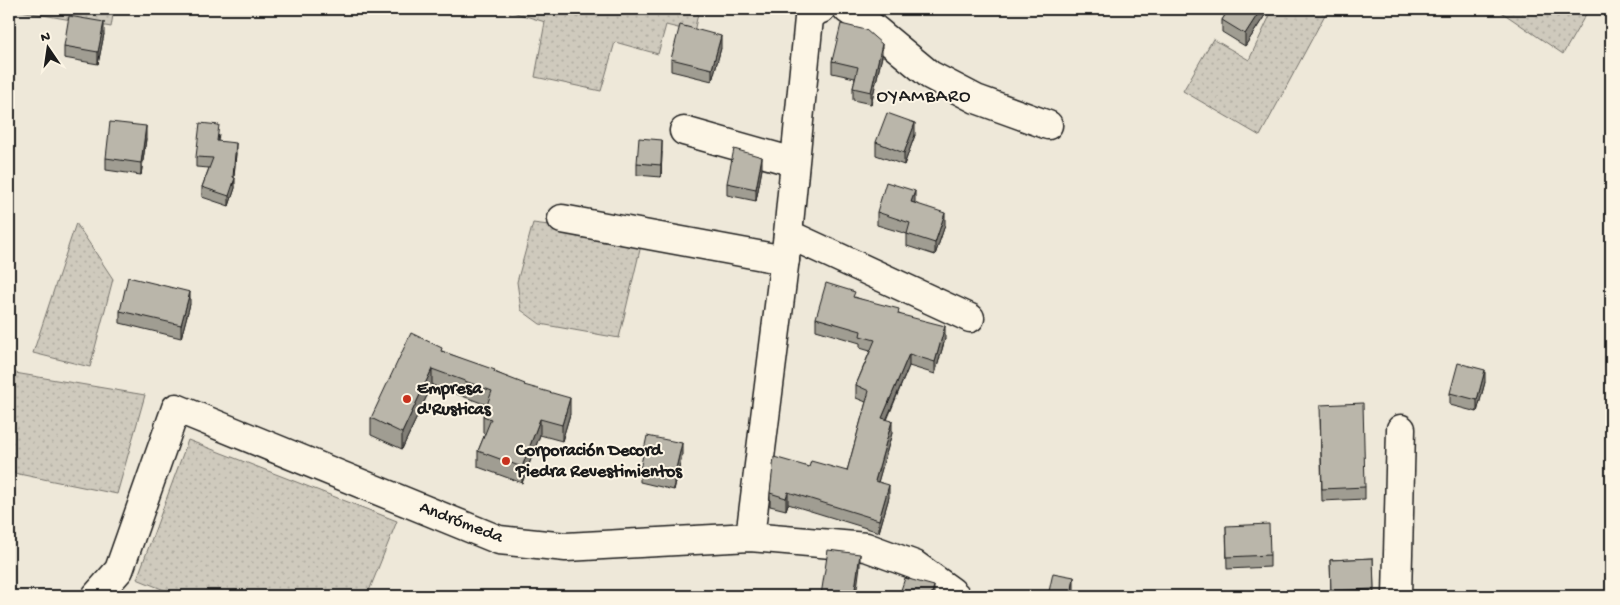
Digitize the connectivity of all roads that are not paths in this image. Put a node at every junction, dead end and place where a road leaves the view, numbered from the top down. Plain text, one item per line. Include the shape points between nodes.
1 (820, 9) edge
2 (847, 9) edge
3 (1048, 125) dead end
4 (684, 131) dead end
5 (794, 162) junction
6 (562, 219) dead end
7 (786, 247) junction
8 (970, 318) dead end
9 (1401, 429) dead end
10 (750, 538) junction
11 (96, 596) edge
12 (956, 596) edge
13 (1397, 596) edge

1 - 5 street via 809,18
2 - 3 street via 930,75 976,98
4 - 5 street
5 - 7 street
6 - 7 street
7 - 8 street
7 - 10 street
9 - 13 street
10 - 11 street, Andrómeda via 566,547 499,540 176,408 119,570
10 - 12 street, Andrómeda via 866,546 915,565

